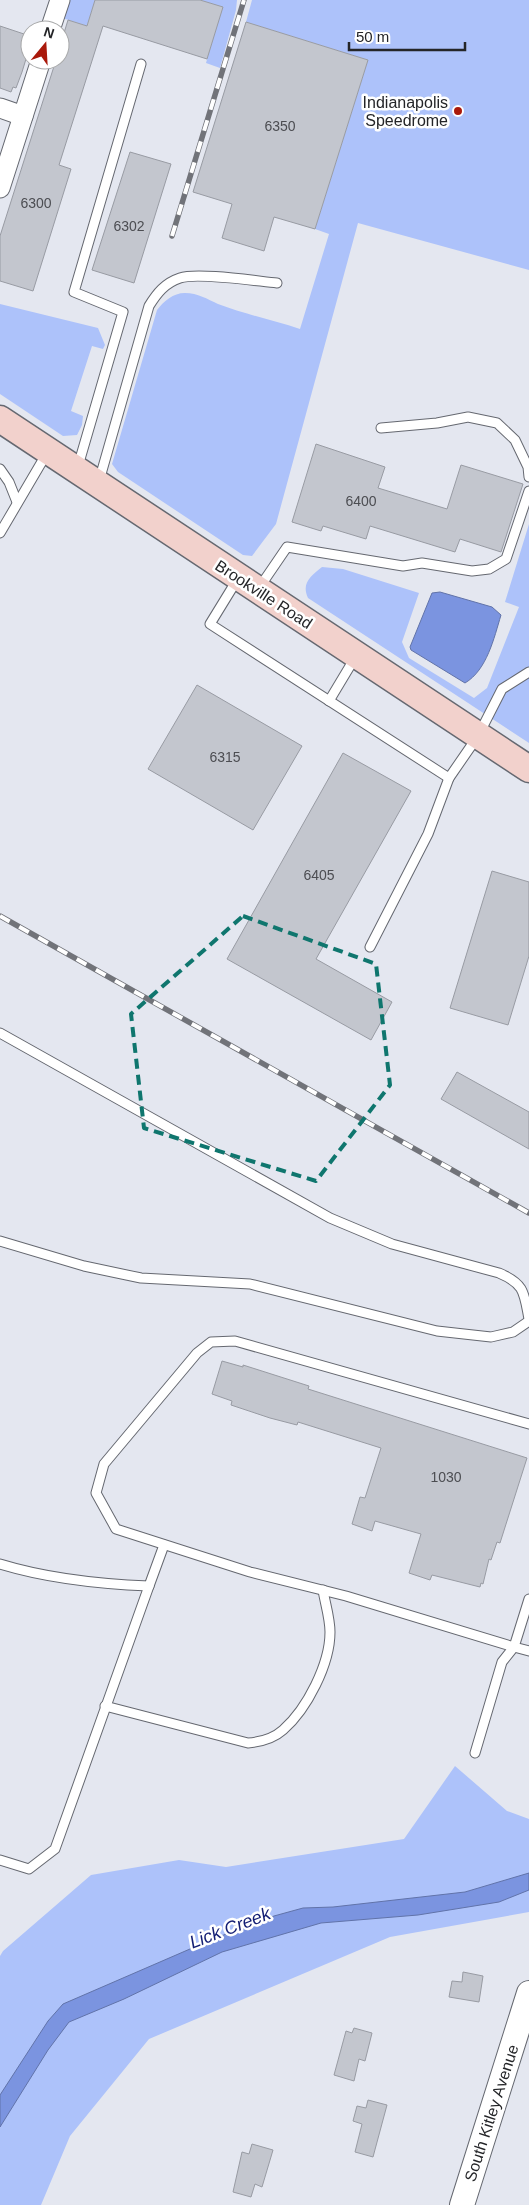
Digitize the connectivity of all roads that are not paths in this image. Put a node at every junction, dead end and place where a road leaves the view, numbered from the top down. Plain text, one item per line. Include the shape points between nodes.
1 (60, 0) edge
2 (53, 20) edge
3 (142, 64) dead end
4 (38, 70) edge
5 (0, 108) edge
6 (23, 116) junction
7 (0, 188) edge
8 (277, 283) dead end
9 (0, 419) edge
10 (381, 428) dead end
11 (48, 451) junction
12 (0, 469) edge
13 (87, 477) junction
14 (529, 477) edge
15 (529, 491) edge
16 (17, 502) junction
17 (0, 533) edge
18 (248, 584) junction
19 (356, 655) junction
20 (529, 672) edge
21 (329, 701) junction
22 (478, 736) junction
23 (529, 769) edge
24 (449, 778) junction
25 (370, 947) dead end
26 (0, 1033) edge
27 (0, 1241) edge
28 (529, 1320) edge
29 (529, 1424) edge
30 (164, 1545) junction
31 (0, 1564) edge
32 (149, 1586) junction
33 (323, 1590) junction
34 (529, 1600) edge
35 (514, 1647) junction
36 (529, 1651) edge
37 (105, 1706) junction
38 (475, 1753) dead end
39 (0, 1860) edge
40 (529, 1993) edge
41 (462, 2205) edge

1 - 2 street
3 - 13 lane via 74,292 123,312
4 - 6 street
5 - 6 street
6 - 7 street
8 - 13 lane via 213,277 181,278 158,290 149,306
9 - 11 main road, Brookville Road
10 - 14 lane via 468,417 497,423 515,440 528,467
11 - 13 main road, Brookville Road
11 - 16 lane
12 - 16 lane
13 - 18 main road, Brookville Road
15 - 18 lane via 506,559 489,569 472,571 422,563 403,566 287,547
16 - 17 lane
18 - 19 main road, Brookville Road
18 - 21 lane via 210,624
19 - 21 lane
19 - 22 main road, Brookville Road
20 - 22 lane via 502,689
21 - 24 lane
22 - 23 main road, Brookville Road
22 - 24 lane
24 - 25 lane via 428,834
26 - 28 lane via 330,1218 392,1244 512,1279 524,1290
27 - 28 lane via 84,1266 141,1278 250,1284 437,1331 491,1337 513,1332
29 - 30 lane via 236,1341 211,1342 197,1353 104,1464 96,1493 116,1529
30 - 32 lane
30 - 33 lane via 250,1572
31 - 32 lane via 36,1575 97,1584
32 - 37 lane
33 - 35 lane
33 - 37 lane via 330,1631 328,1658 308,1698 283,1730 261,1742 248,1743
34 - 35 lane
35 - 36 lane
35 - 38 lane via 502,1662
37 - 39 lane via 55,1849 29,1869
40 - 41 street, South Kitley Avenue

